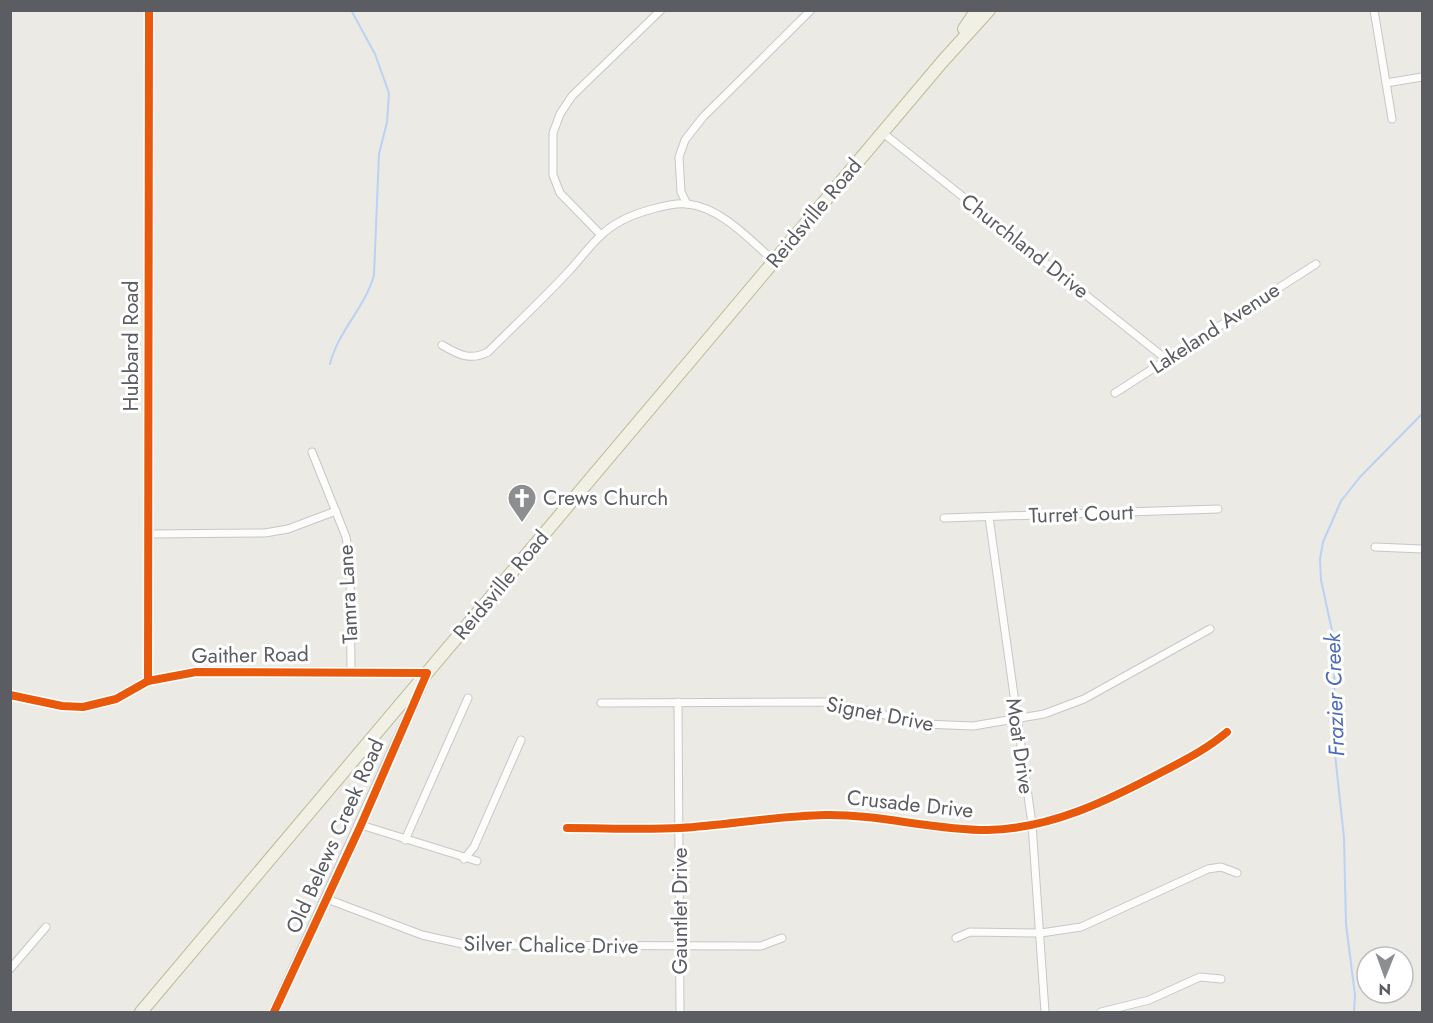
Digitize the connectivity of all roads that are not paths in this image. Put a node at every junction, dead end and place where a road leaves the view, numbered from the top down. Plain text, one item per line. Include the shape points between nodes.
1 (149, 10) edge
2 (661, 10) edge
3 (811, 10) edge
4 (978, 10) edge
5 (989, 10) edge
6 (1374, 10) edge
7 (954, 47) junction
8 (1422, 77) edge
9 (1386, 83) junction
10 (1392, 119) dead end
11 (883, 133) junction
12 (687, 204) junction
13 (601, 235) junction
14 (774, 261) junction
15 (1316, 264) dead end
16 (442, 345) dead end
17 (1166, 359) junction
18 (1115, 393) dead end
19 (312, 452) dead end
20 (1218, 509) dead end
21 (336, 512) junction
22 (989, 517) junction
23 (945, 518) dead end
24 (149, 534) junction
25 (1375, 547) dead end
26 (1422, 549) edge
27 (1210, 629) dead end
28 (351, 671) junction
29 (427, 673) junction
30 (148, 681) junction
31 (10, 695) edge
32 (468, 698) dead end
33 (678, 702) junction
34 (601, 703) dead end
35 (1016, 718) junction
36 (1227, 732) dead end
37 (521, 740) dead end
38 (1032, 824) junction
39 (361, 825) junction
40 (567, 828) dead end
41 (680, 828) junction
42 (405, 840) junction
43 (464, 860) junction
44 (477, 861) dead end
45 (1237, 873) dead end
46 (327, 899) junction
47 (46, 927) dead end
48 (1041, 933) junction
49 (782, 938) dead end
50 (956, 938) dead end
51 (681, 947) junction
52 (10, 969) edge
53 (1221, 979) dead end
54 (141, 1012) edge
55 (274, 1012) edge
56 (680, 1012) edge
57 (1045, 1012) edge
58 (1101, 1012) edge

1 - 24 street, Hubbard Road
2 - 13 street via 572,96 554,133 553,175 560,193
3 - 12 street via 703,117 685,140 679,157 681,192
4 - 7 highway, Reidsville Road
5 - 7 highway, Reidsville Road
6 - 9 street
7 - 11 highway, Reidsville Road
8 - 9 street
9 - 10 street
11 - 14 highway, Reidsville Road
11 - 17 street, Churchland Drive
12 - 13 street via 652,209 621,220
12 - 14 street via 716,214
13 - 16 street via 488,352 476,358 461,356
14 - 29 highway, Reidsville Road
15 - 17 street, Lakeland Avenue
17 - 18 street, Lakeland Avenue
19 - 21 street, Tamra Lane
20 - 22 street, Turret Court
21 - 24 street via 266,533
21 - 28 street, Tamra Lane via 350,561
22 - 23 street, Turret Court
22 - 35 street, Moat Drive
24 - 30 street, Hubbard Road
25 - 26 street
27 - 35 street, Signet Drive via 1084,699 1044,714
28 - 29 street, Gaither Road
28 - 30 street, Gaither Road via 196,672
29 - 39 street, Old Belews Creek Road
29 - 54 highway, Reidsville Road
30 - 31 street, Gaither Road via 116,699 83,707
32 - 42 street
33 - 34 street, Signet Drive
33 - 35 street, Signet Drive via 828,702 948,727
33 - 41 street, Gauntlet Drive
35 - 38 street, Moat Drive
36 - 38 street, Crusade Drive via 1210,746 1131,788 1077,813
37 - 43 street via 474,847
38 - 41 street, Crusade Drive via 989,830 957,829 824,815
38 - 48 street, Moat Drive
39 - 42 street
39 - 46 street, Old Belews Creek Road
40 - 41 street, Crusade Drive
41 - 51 street, Gauntlet Drive
42 - 43 street
43 - 44 street
45 - 48 street via 1221,867 1208,869 1081,927
46 - 51 street, Silver Chalice Drive via 422,935 467,945
46 - 55 street, Old Belews Creek Road
47 - 52 street
48 - 50 street via 970,932
48 - 57 street, Moat Drive
49 - 51 street, Silver Chalice Drive via 761,946
51 - 56 street, Gauntlet Drive
53 - 58 street via 1200,977 1149,1000

